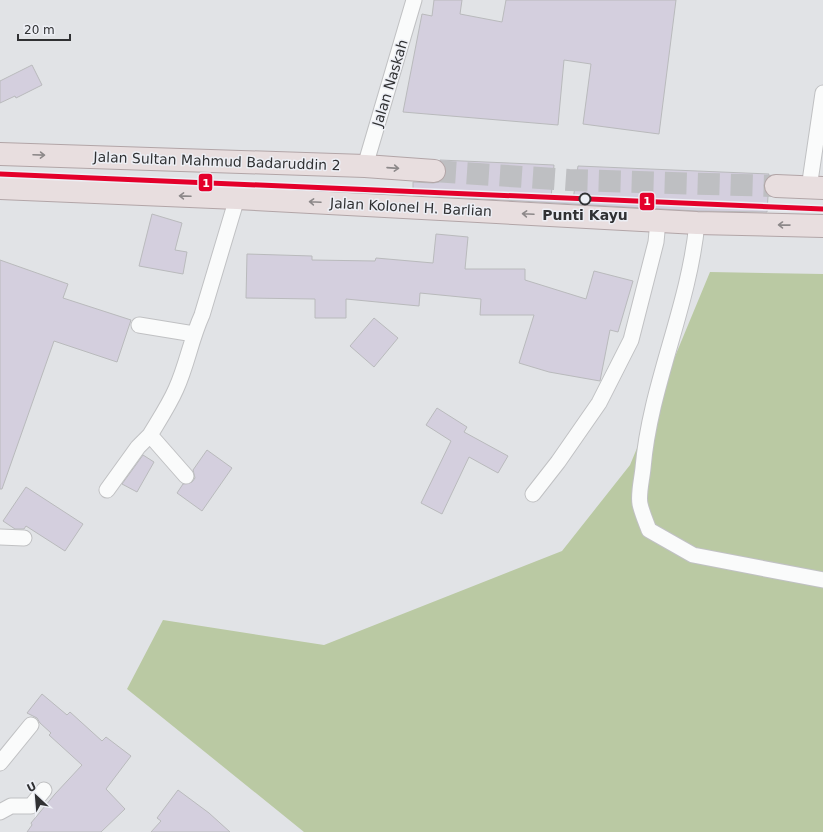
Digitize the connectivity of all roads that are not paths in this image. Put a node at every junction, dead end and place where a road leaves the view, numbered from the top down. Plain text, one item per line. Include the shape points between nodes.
1 (414, 0) edge
2 (823, 93) edge
3 (0, 154) edge
4 (365, 166) junction
5 (434, 171) tunnel mouth
6 (776, 186) tunnel mouth
7 (0, 188) edge
8 (816, 188) edge
9 (237, 198) junction
10 (658, 221) junction
11 (697, 223) junction
12 (823, 226) edge
13 (139, 325) dead end
14 (194, 334) junction
15 (150, 435) junction
16 (186, 476) dead end
17 (107, 490) dead end
18 (533, 494) dead end
19 (0, 537) edge
20 (24, 538) dead end
21 (823, 580) edge
22 (31, 725) dead end
23 (0, 763) edge
24 (44, 790) dead end
25 (0, 812) edge

1 - 4 street, Jalan Naskah
2 - 8 street
3 -> 4 highway, Jalan Sultan Mahmud Badaruddin 2
4 -> 5 highway, Jalan Sultan Mahmud Badaruddin 2
6 - 8 highway
9 -> 7 highway, Jalan Kolonel H. Barlian
10 -> 9 highway, Jalan Kolonel H. Barlian
9 - 14 street via 202,316
10 - 11 highway, Jalan Kolonel H. Barlian
10 - 18 street via 656,242 631,340 599,403
12 -> 11 highway, Jalan Kolonel H. Barlian
11 - 21 street via 695,245 680,313 644,449 639,503 649,530 693,555
13 - 14 street
14 - 15 street via 176,389
15 - 16 street
15 - 17 street via 138,447
19 - 20 street
22 - 23 street
24 - 25 street via 31,806 11,806

